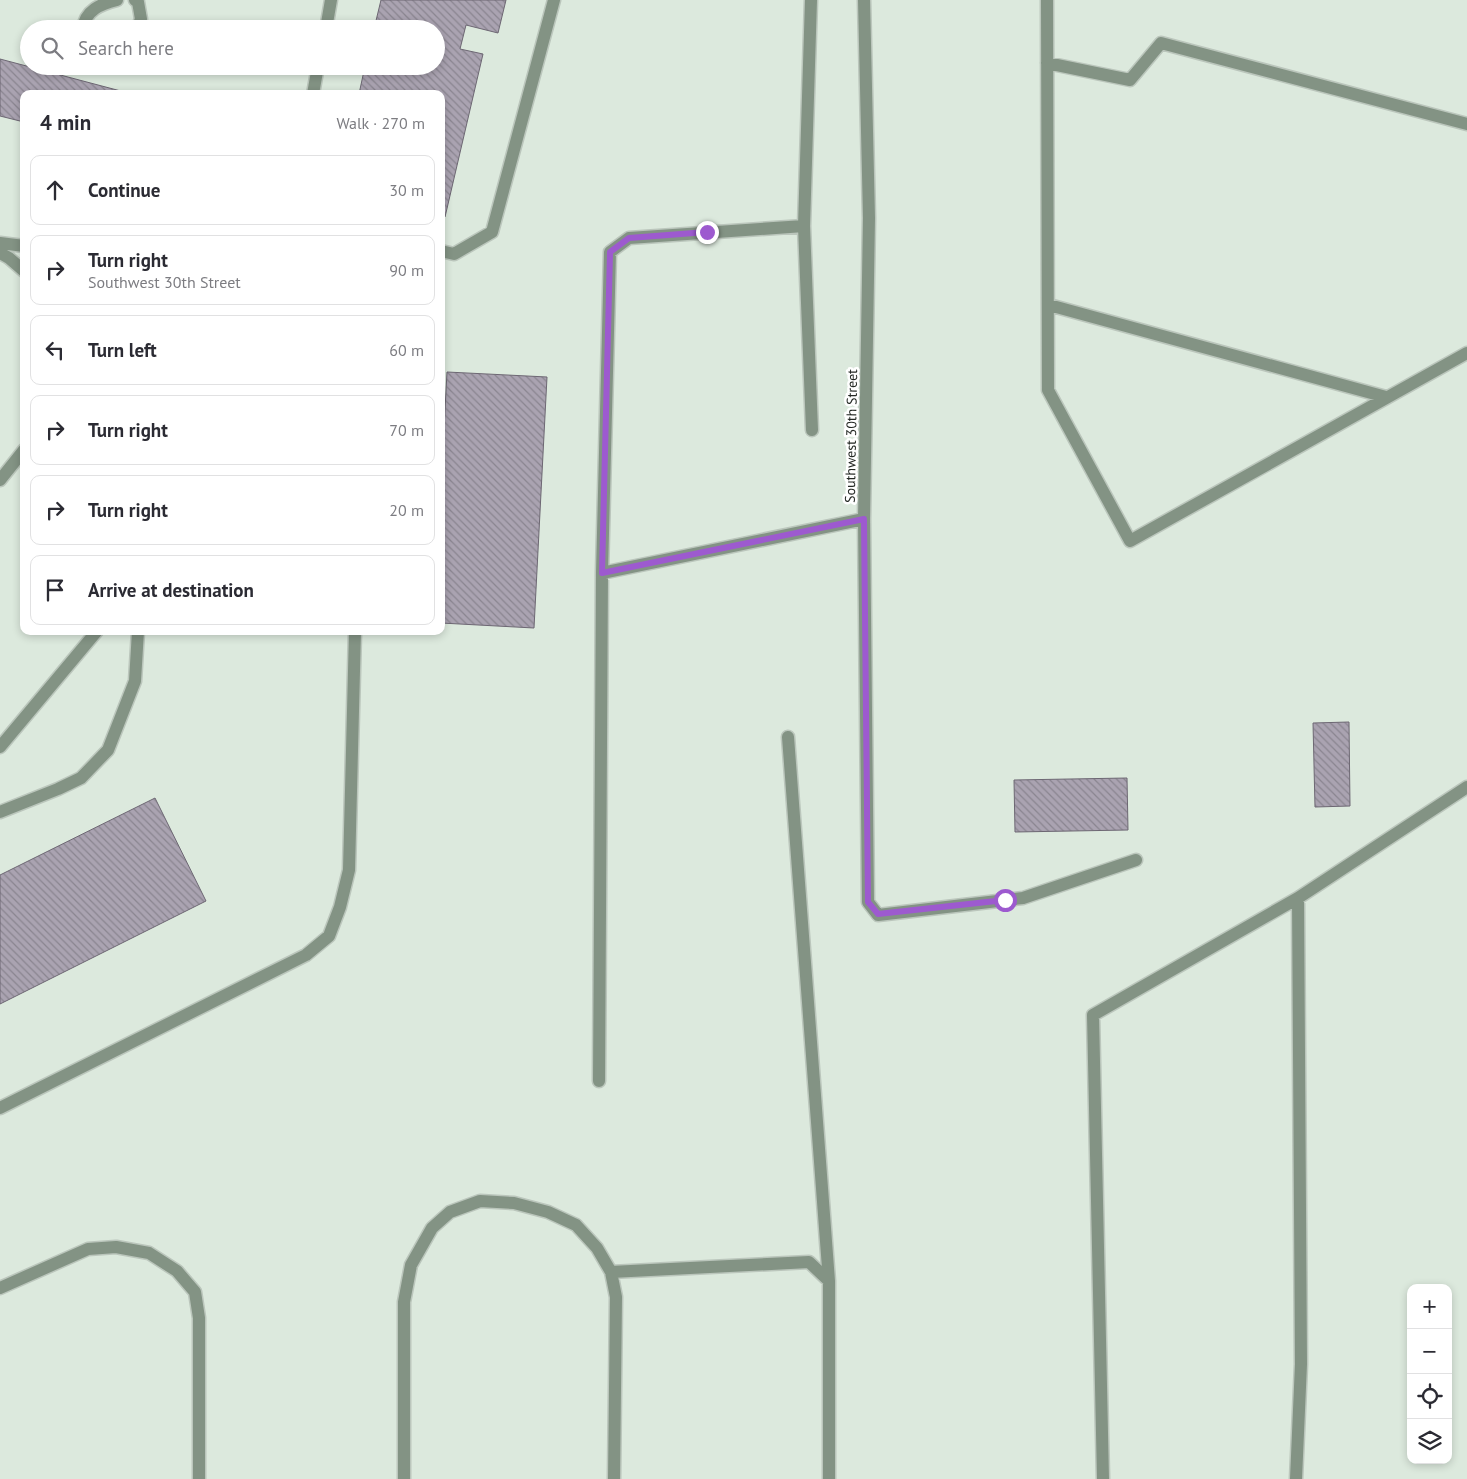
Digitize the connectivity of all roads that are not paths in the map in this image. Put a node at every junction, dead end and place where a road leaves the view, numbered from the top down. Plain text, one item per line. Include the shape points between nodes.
1 (117, 0) edge
2 (135, 0) edge
3 (331, 0) edge
4 (554, 0) edge
5 (811, 0) edge
6 (864, 0) edge
7 (1047, 0) edge
8 (85, 20) edge
9 (140, 20) edge
10 (328, 20) edge
11 (1047, 62) junction
12 (316, 75) edge
13 (314, 90) edge
14 (1467, 124) edge
15 (804, 226) junction
16 (0, 243) edge
17 (20, 246) edge
18 (445, 252) edge
19 (0, 253) edge
20 (20, 268) edge
21 (1049, 304) junction
22 (1467, 352) edge
23 (1386, 397) junction
24 (812, 430) dead end
25 (20, 455) edge
26 (0, 480) edge
27 (864, 519) junction
28 (602, 573) junction
29 (94, 635) edge
30 (138, 635) edge
31 (355, 635) edge
32 (788, 737) dead end
33 (0, 747) edge
34 (1467, 787) edge
35 (0, 812) edge
36 (1136, 860) dead end
37 (1298, 898) junction
38 (599, 1081) dead end
39 (0, 1108) edge
40 (611, 1272) junction
41 (829, 1281) junction
42 (0, 1288) edge
43 (199, 1479) edge
44 (404, 1479) edge
45 (614, 1479) edge
46 (829, 1479) edge
47 (1103, 1479) edge
48 (1296, 1479) edge

1 - 8 street via 91,11
2 - 9 street
3 - 10 street
4 - 18 street via 492,232 454,254
5 - 15 street
6 - 27 street, Southwest 30th Street via 869,218
7 - 11 street
11 - 14 street via 1130,80 1161,43
11 - 21 street
12 - 13 street
15 - 24 street
15 - 28 street via 629,238 610,252
16 - 17 street
19 - 20 street
21 - 23 street
21 - 23 street via 1048,390 1130,540
22 - 23 street
25 - 26 street
27 - 28 street
27 - 36 street, Southwest 30th Street via 868,902 878,914 1024,898
28 - 38 street
29 - 33 street
30 - 35 street via 135,681 108,750 81,778
31 - 39 street via 349,870 329,936 306,955
32 - 41 street
34 - 37 street
37 - 47 street via 1092,1015
37 - 48 street via 1301,1364
40 - 41 street via 809,1262
40 - 44 street via 597,1248 576,1225 548,1212 514,1203 480,1201 450,1212 432,1228 411,1265 404,1302
40 - 45 street via 616,1297
41 - 46 street
42 - 43 street via 88,1249 116,1247 149,1253 177,1271 195,1292 199,1318

